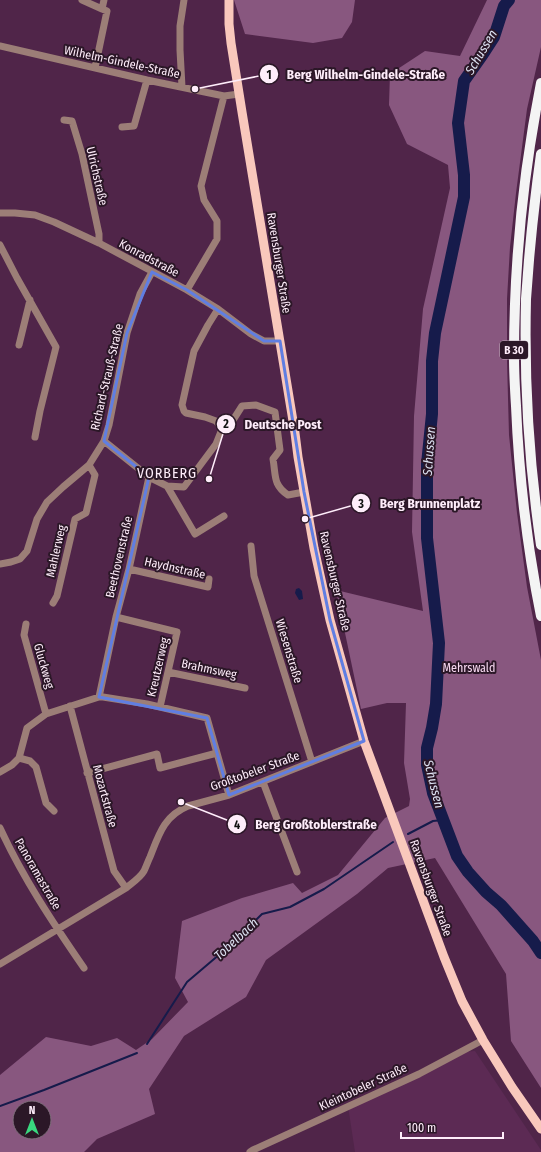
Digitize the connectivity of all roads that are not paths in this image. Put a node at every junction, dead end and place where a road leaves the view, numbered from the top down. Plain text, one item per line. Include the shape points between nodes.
1 (82, 0) edge
2 (104, 0) edge
3 (184, 0) edge
4 (229, 0) edge
5 (102, 9) junction
6 (0, 41) edge
7 (0, 46) edge
8 (94, 68) junction
9 (147, 80) junction
10 (541, 83) edge
11 (182, 87) junction
12 (239, 94) junction
13 (224, 96) junction
14 (64, 120) dead end
15 (122, 127) dead end
16 (541, 154) edge
17 (0, 213) edge
18 (0, 244) edge
19 (99, 244) junction
20 (152, 272) junction
21 (187, 290) junction
22 (30, 300) junction
23 (218, 310) junction
24 (280, 341) junction
25 (19, 345) dead end
26 (222, 429) junction
27 (35, 437) dead end
28 (104, 441) junction
29 (89, 465) junction
30 (149, 477) junction
31 (167, 486) junction
32 (304, 492) junction
33 (224, 516) dead end
34 (541, 545) edge
35 (251, 546) dead end
36 (0, 564) edge
37 (129, 569) junction
38 (209, 579) dead end
39 (53, 603) dead end
40 (541, 616) edge
41 (116, 617) junction
42 (26, 624) dead end
43 (168, 672) junction
44 (245, 688) dead end
45 (99, 697) junction
46 (70, 706) junction
47 (160, 707) junction
48 (46, 714) junction
49 (364, 741) junction
50 (217, 753) junction
51 (19, 758) junction
52 (312, 762) junction
53 (0, 772) edge
54 (87, 773) junction
55 (263, 782) junction
56 (229, 795) junction
57 (54, 811) dead end
58 (0, 828) edge
59 (297, 872) dead end
60 (126, 888) junction
61 (58, 929) junction
62 (0, 964) edge
63 (84, 968) dead end
64 (483, 1040) junction
65 (541, 1129) edge
66 (250, 1152) edge

1 - 5 street
2 - 5 street
3 - 11 street via 180,26
4 - 12 main road, Ravensburger Straße via 231,43
5 - 8 street via 106,11
6 - 7 street
7 - 8 street, Wilhelm-Gindele-Straße
8 - 9 street, Wilhelm-Gindele-Straße
9 - 11 street, Wilhelm-Gindele-Straße
9 - 15 street via 134,126
10 - 40 highway, B 30 via 523,195 515,300 514,359 524,512
11 - 13 street, Wilhelm-Gindele-Straße
12 - 13 street, Wilhelm-Gindele-Straße
12 - 24 main road, Ravensburger Straße
13 - 21 street via 201,186 204,200 216,222 217,239
14 - 19 street, Ulrichstraße via 72,121 82,154
16 - 34 highway, B 30 via 526,298 526,359 529,435
17 - 19 street, Konradstraße via 35,215
18 - 22 street
19 - 20 street, Konradstraße
20 - 21 street, Konradstraße
20 - 28 street, Richard-Strauß-Straße via 140,294 127,333
21 - 23 street, Konradstraße
22 - 25 street
22 - 27 street via 56,347
23 - 24 street, Konradstraße via 264,341
23 - 26 street via 194,352 182,405 186,413 216,421
24 - 32 main road, Ravensburger Straße
26 - 31 street via 216,444 184,486
26 - 32 street via 228,428 242,406 256,405 274,412 280,450 274,459 277,484 280,490 288,495
28 - 29 street, Richard-Strauß-Straße
28 - 30 street
29 - 36 street, Richard-Strauß-Straße via 47,502 37,518 27,551 20,559
29 - 39 street, Mahlerweg via 95,475 86,513 75,518 57,596
30 - 31 street
30 - 37 street, Beethovenstraße
31 - 33 street via 195,534
32 - 49 main road, Ravensburger Straße via 330,620
35 - 52 street, Wiesenstraße via 254,576
37 - 38 street, Haydnstraße via 208,587
37 - 41 street, Beethovenstraße
41 - 43 street, Kreutzerweg via 177,632
41 - 45 street, Beethovenstraße
42 - 48 street, Gluckweg via 24,635
43 - 44 street, Brahmsweg
43 - 47 street, Kreutzerweg
45 - 46 street
45 - 47 street
46 - 48 street
46 - 54 street, Mozartstraße
47 - 50 street via 207,718
48 - 51 street via 27,728
49 - 52 street, Großtobeler Straße
49 - 64 main road, Ravensburger Straße via 444,957 462,1001
50 - 54 street via 160,768 157,754
50 - 56 street
51 - 53 street
51 - 57 street via 30,761 36,767 46,803
52 - 55 street, Großtobeler Straße
54 - 60 street, Mozartstraße via 114,872
55 - 56 street, Großtobeler Straße
55 - 59 street
56 - 60 street, Großtobeler Straße via 188,806 172,815 160,832 143,872
58 - 61 street, Panoramastraße via 11,853
60 - 61 street, Großtobeler Straße
61 - 62 street, Großtobeler Straße
61 - 63 street, Panoramastraße
64 - 65 main road, Ravensburger Straße
64 - 66 street, Kleintobeler Straße via 419,1074

